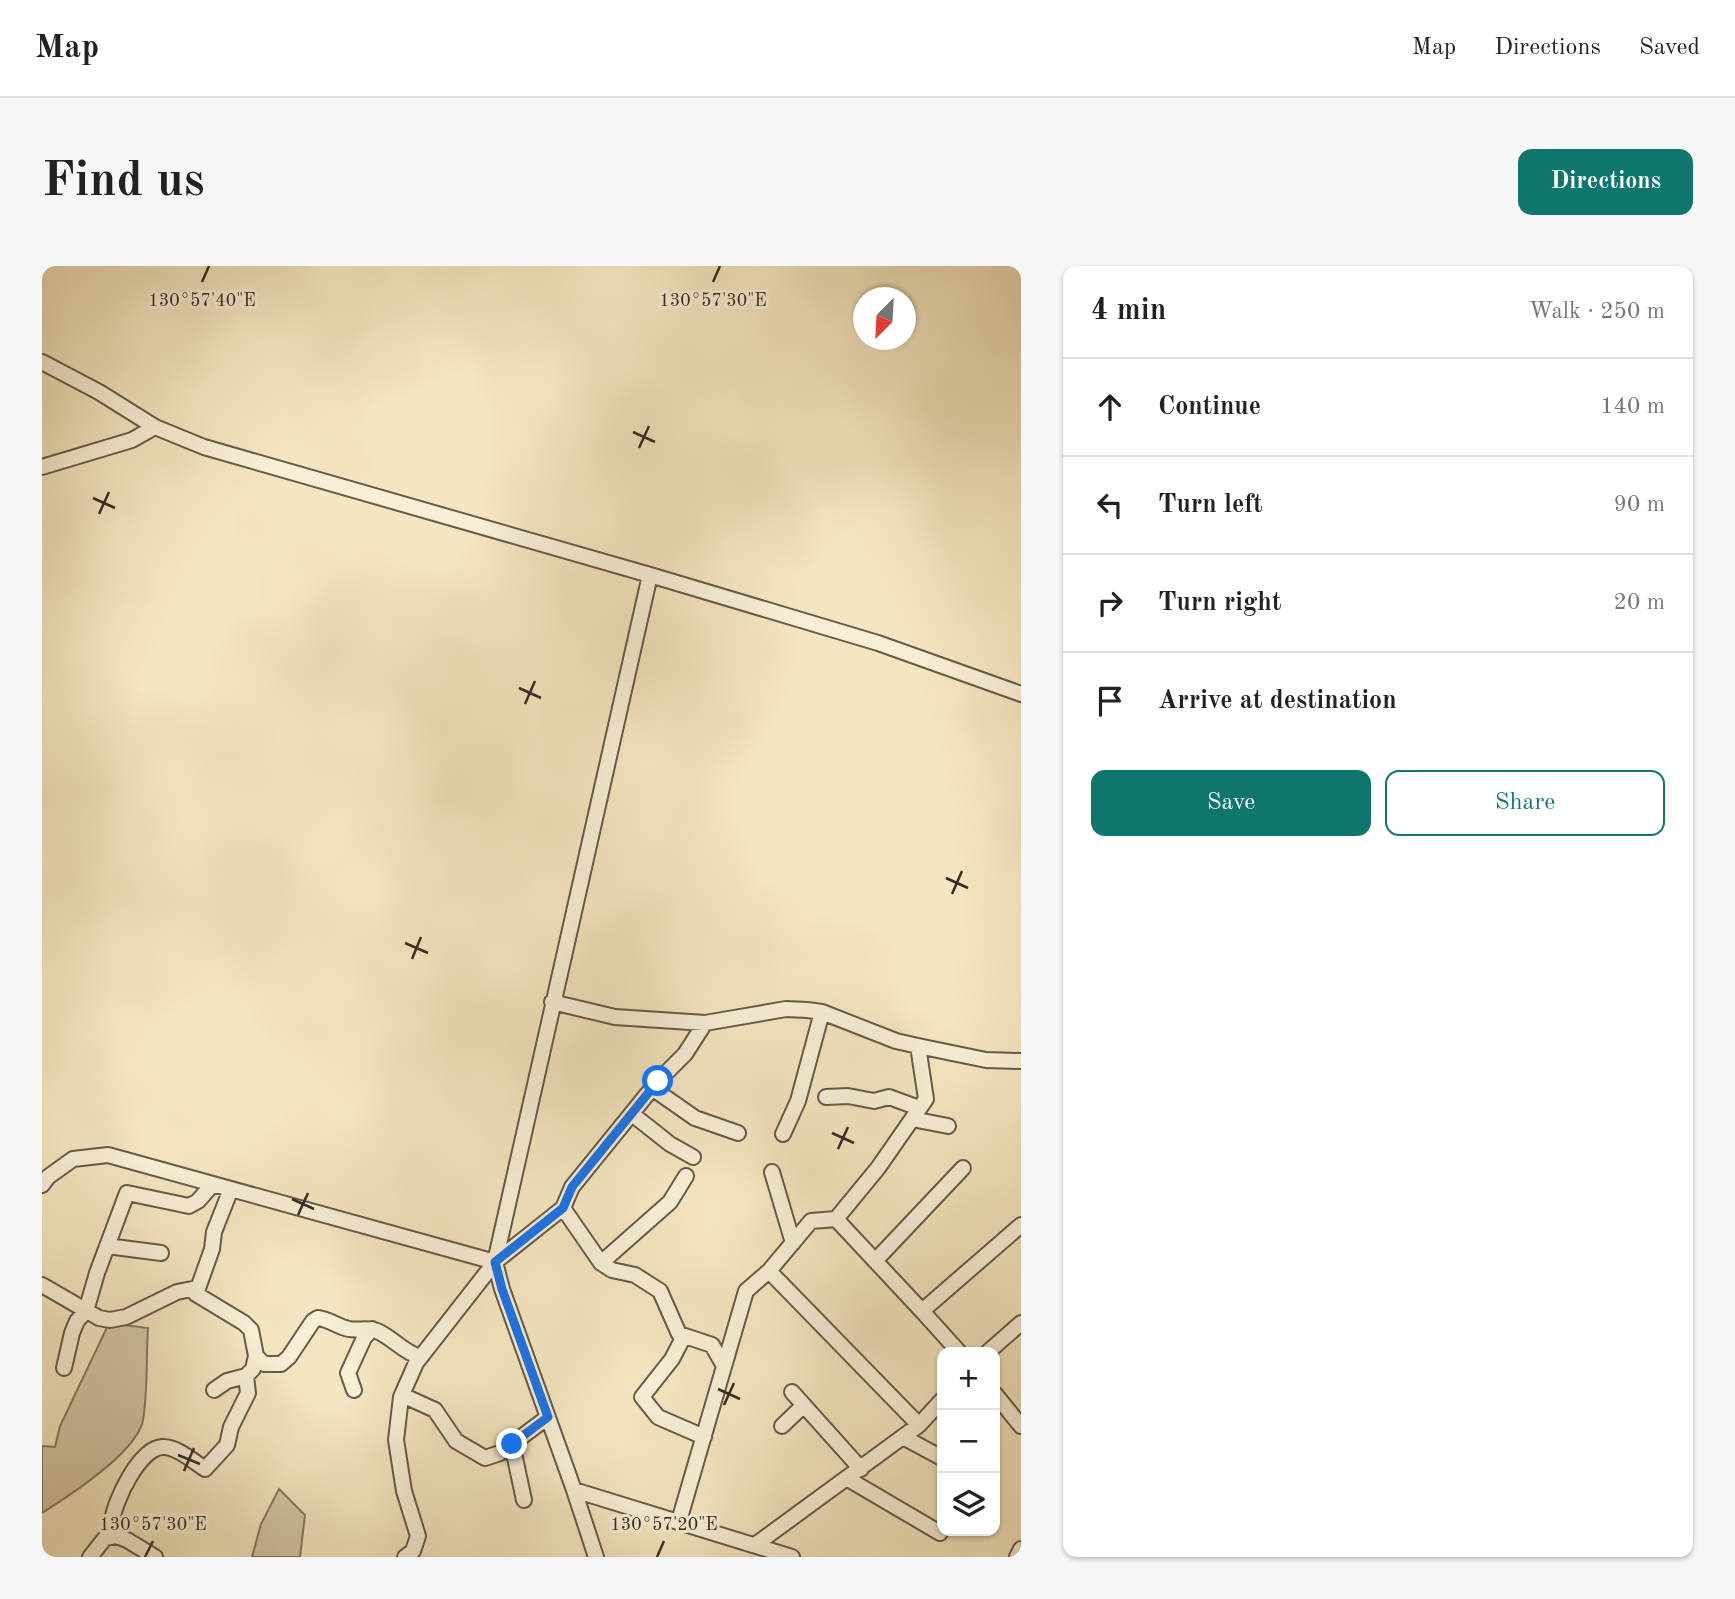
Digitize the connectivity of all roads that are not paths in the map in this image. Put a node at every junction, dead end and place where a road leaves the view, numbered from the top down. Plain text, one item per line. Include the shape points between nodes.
1 (42, 362) edge
2 (155, 427) junction
3 (42, 467) edge
4 (650, 575) junction
5 (1021, 694) edge
6 (552, 1002) junction
7 (821, 1012) junction
8 (705, 1023) junction
9 (918, 1046) junction
10 (1021, 1061) edge
11 (652, 1088) junction
12 (826, 1097) dead end
13 (632, 1114) junction
14 (916, 1114) junction
15 (948, 1126) dead end
16 (738, 1133) dead end
17 (783, 1134) dead end
18 (693, 1157) dead end
19 (963, 1168) dead end
20 (772, 1172) dead end
21 (686, 1176) dead end
22 (213, 1184) junction
23 (42, 1185) edge
24 (231, 1189) junction
25 (563, 1208) junction
26 (836, 1219) junction
27 (1021, 1225) edge
28 (793, 1243) junction
29 (107, 1246) junction
30 (161, 1253) dead end
31 (875, 1261) junction
32 (495, 1262) junction
33 (601, 1263) junction
34 (769, 1271) junction
35 (42, 1285) edge
36 (197, 1288) junction
37 (86, 1311) junction
38 (922, 1311) junction
39 (1020, 1327) edge
40 (372, 1329) junction
41 (684, 1336) junction
42 (954, 1347) edge
43 (994, 1347) edge
44 (256, 1356) junction
45 (420, 1357) junction
46 (724, 1366) junction
47 (64, 1368) dead end
48 (246, 1376) junction
49 (215, 1390) dead end
50 (354, 1390) dead end
51 (792, 1392) dead end
52 (401, 1395) junction
53 (1000, 1400) edge
54 (804, 1405) junction
55 (937, 1405) edge
56 (548, 1417) junction
57 (919, 1425) junction
58 (782, 1426) dead end
59 (1021, 1426) edge
60 (704, 1437) junction
61 (903, 1437) junction
62 (512, 1444) junction
63 (937, 1455) edge
64 (861, 1469) junction
65 (848, 1479) junction
66 (574, 1490) junction
67 (524, 1500) dead end
68 (679, 1521) junction
69 (937, 1531) edge
70 (116, 1536) junction
71 (755, 1545) junction
72 (90, 1557) edge
73 (155, 1557) edge
74 (405, 1557) edge
75 (596, 1557) edge
76 (792, 1557) edge

1 - 2 street
2 - 3 street via 132,440
2 - 4 street via 204,447
4 - 5 street via 878,643
4 - 6 street
6 - 8 street via 615,1017
6 - 32 street
7 - 8 street via 786,1009
7 - 9 street
7 - 17 street via 798,1101
8 - 11 street via 685,1054
9 - 10 street via 986,1060
9 - 14 street via 926,1099
11 - 13 street
11 - 16 street via 695,1118
12 - 14 street via 874,1101 889,1097
13 - 18 street
13 - 25 street via 572,1187
14 - 15 street
14 - 26 street
19 - 31 street
20 - 28 street
21 - 33 street via 670,1202
22 - 23 street via 108,1155 73,1159
22 - 24 street
22 - 29 street via 189,1206 127,1193
24 - 32 street
24 - 36 street
25 - 32 street
25 - 33 street
26 - 28 street via 811,1221
26 - 31 street
27 - 38 street
28 - 34 street
29 - 30 street
29 - 37 street
31 - 38 street
32 - 45 street
32 - 56 street
33 - 41 street via 635,1275 660,1291
34 - 46 street via 746,1292
34 - 57 street
35 - 37 street
36 - 37 street via 168,1296 126,1317 110,1320
36 - 44 street via 202,1300 251,1330
37 - 47 street via 72,1333
38 - 42 street
39 - 43 street
40 - 44 street via 346,1329 318,1318 281,1364 264,1364
40 - 45 street
40 - 50 street via 348,1373
41 - 46 street via 712,1345
41 - 60 street via 672,1359 638,1398 658,1417
44 - 48 street
45 - 52 street
46 - 60 street
48 - 49 street
48 - 70 street via 248,1393 227,1445 205,1469 164,1447 141,1458 111,1523
51 - 54 street
52 - 62 street via 435,1410 456,1441 485,1458
52 - 74 street via 396,1440 404,1491 418,1536 413,1551
53 - 59 street
54 - 58 street
54 - 64 street
55 - 57 street
56 - 62 street
56 - 66 street
57 - 61 street
60 - 68 street
61 - 63 street
61 - 64 street
62 - 67 street
64 - 65 street
65 - 69 street
65 - 71 street
66 - 68 street
66 - 75 street
68 - 71 street
70 - 72 street via 105,1538
70 - 73 street
71 - 76 street

